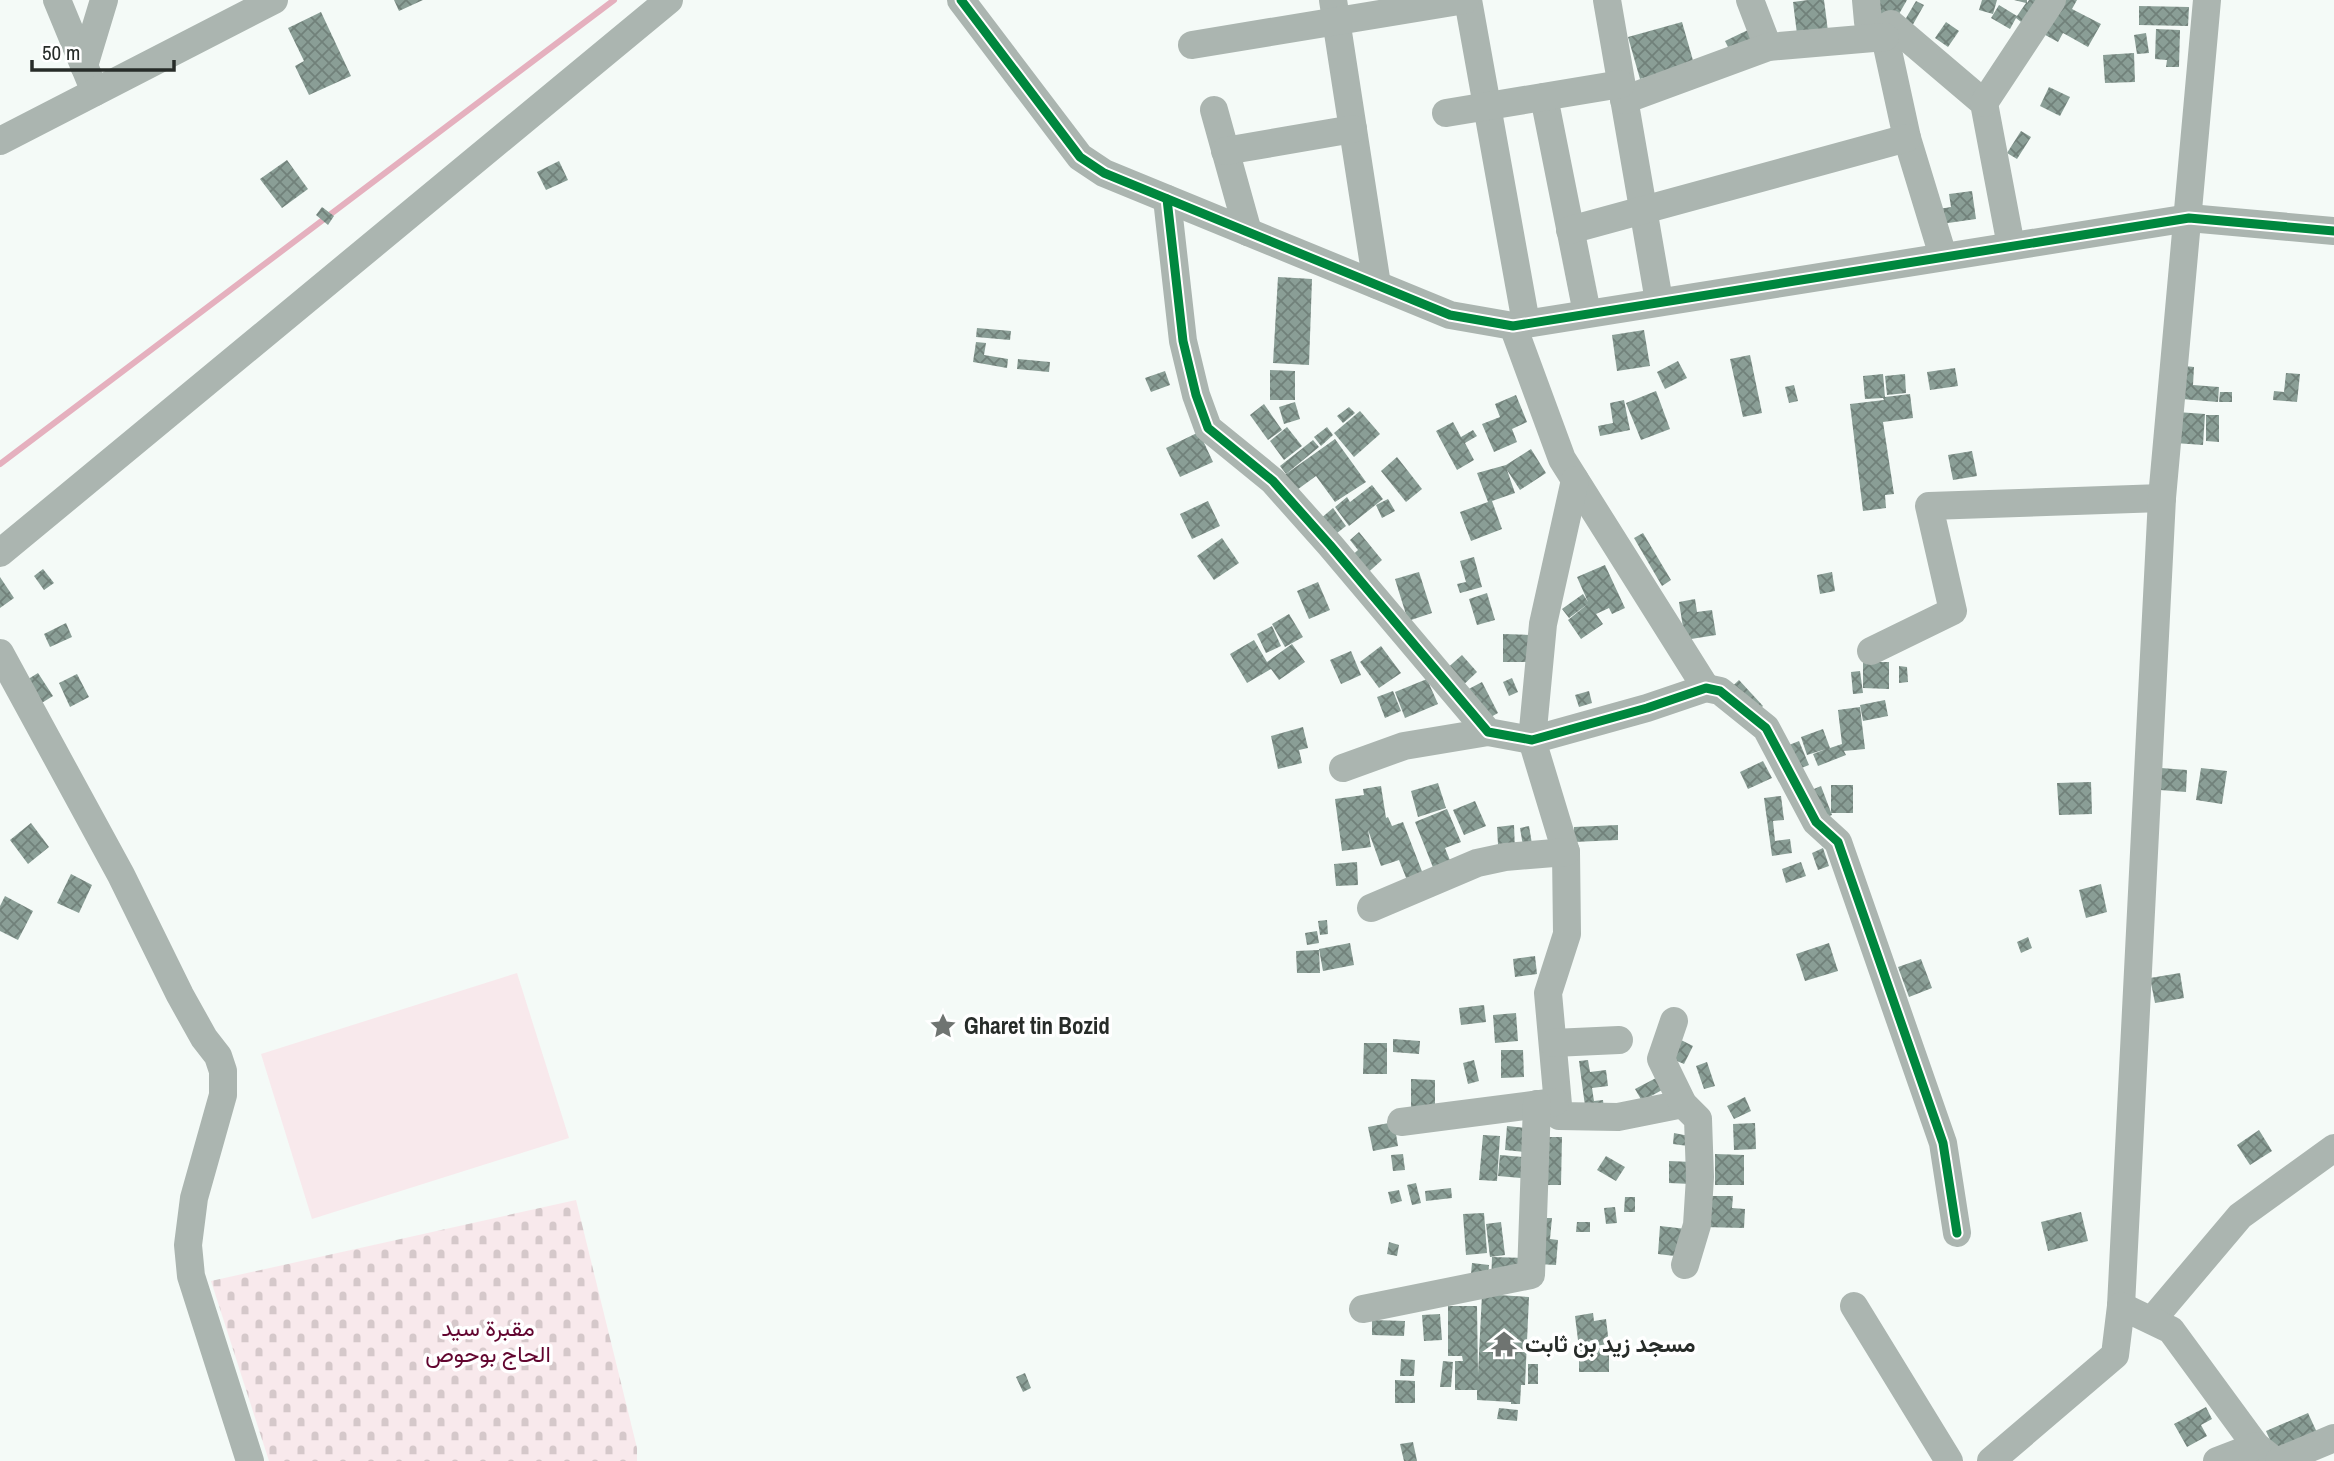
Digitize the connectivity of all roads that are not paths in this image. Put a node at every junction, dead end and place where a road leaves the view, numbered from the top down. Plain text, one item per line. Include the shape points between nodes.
1 (57, 0) edge
2 (104, 0) edge
3 (274, 0) edge
4 (669, 0) edge
5 (961, 0) edge
6 (1466, 0) edge
7 (1607, 0) edge
8 (1750, 0) edge
9 (1866, 0) edge
10 (2052, 0) edge
11 (2207, 0) edge
12 (1335, 11) edge
13 (1885, 37) junction
14 (1192, 45) dead end
15 (1768, 47) junction
16 (84, 66) junction
17 (95, 92) junction
18 (1623, 92) junction
19 (1544, 97) junction
20 (1984, 103) junction
21 (1487, 107) junction
22 (1214, 110) dead end
23 (1446, 113) dead end
24 (1353, 129) junction
25 (1907, 138) junction
26 (0, 141) edge
27 (1225, 151) junction
28 (1167, 198) junction
29 (1643, 210) junction
30 (2189, 218) junction
31 (1570, 230) junction
32 (2334, 231) edge
33 (1248, 232) junction
34 (2011, 246) junction
35 (1943, 256) junction
36 (1377, 285) junction
37 (1659, 301) junction
38 (1587, 313) junction
39 (1520, 325) junction
40 (1575, 480) junction
41 (2162, 498) junction
42 (0, 553) edge
43 (1871, 651) dead end
44 (0, 653) edge
45 (1706, 688) junction
46 (1488, 732) junction
47 (1532, 740) junction
48 (1343, 768) dead end
49 (1566, 852) junction
50 (1371, 908) dead end
51 (1674, 1020) dead end
52 (1619, 1040) dead end
53 (1553, 1043) junction
54 (1547, 1103) junction
55 (1683, 1104) junction
56 (1401, 1122) dead end
57 (2334, 1148) edge
58 (1957, 1233) dead end
59 (1685, 1265) dead end
60 (1854, 1306) dead end
61 (2121, 1306) junction
62 (1363, 1309) dead end
63 (2152, 1320) junction
64 (2334, 1438) edge
65 (2270, 1456) edge
66 (250, 1461) edge
67 (1949, 1461) edge
68 (1991, 1461) edge
69 (2217, 1461) edge

1 - 16 street
2 - 16 street
3 - 17 street
4 - 42 street
5 - 28 street via 1080,157 1104,173
6 - 12 street
6 - 21 street
7 - 18 street
8 - 15 street
9 - 13 street via 1868,22
10 - 20 street
11 - 30 street
12 - 14 street
12 - 24 street
13 - 15 street
13 - 20 street via 1891,24
13 - 25 street
15 - 18 street
16 - 17 street
17 - 26 street
18 - 19 street
18 - 29 street
19 - 21 street
19 - 31 street
20 - 34 street
21 - 23 street
21 - 39 street
22 - 27 street
24 - 27 street
24 - 36 street
25 - 29 street
25 - 35 street
27 - 33 street
28 - 33 street
28 - 46 street via 1183,341 1208,428 1281,490
29 - 31 street
29 - 37 street
30 - 32 street
30 - 34 street
30 - 41 street
31 - 38 street
33 - 36 street
34 - 35 street
35 - 37 street
36 - 39 street via 1450,315
37 - 38 street
38 - 39 street
39 - 40 street via 1562,459
40 - 45 street
40 - 47 street via 1543,624
41 - 43 street via 1929,506 1953,611
41 - 61 street
44 - 66 street via 223,1071 223,1095 194,1198 188,1245 191,1276
45 - 47 street
45 - 58 street via 1720,691 1766,728 1816,822 1838,842 1942,1143
46 - 47 street
46 - 48 street via 1404,746
47 - 49 street
49 - 50 street via 1477,863
49 - 53 street via 1567,934 1549,993
51 - 55 street via 1661,1059
52 - 53 street
53 - 54 street
54 - 55 street via 1559,1116 1618,1117
54 - 56 street
54 - 62 street via 1531,1276
55 - 59 street via 1698,1119 1700,1177 1697,1225
57 - 63 street via 2240,1216
60 - 67 street
61 - 63 street
61 - 68 street via 2115,1354
63 - 65 street via 2171,1330
64 - 65 street
65 - 69 street

